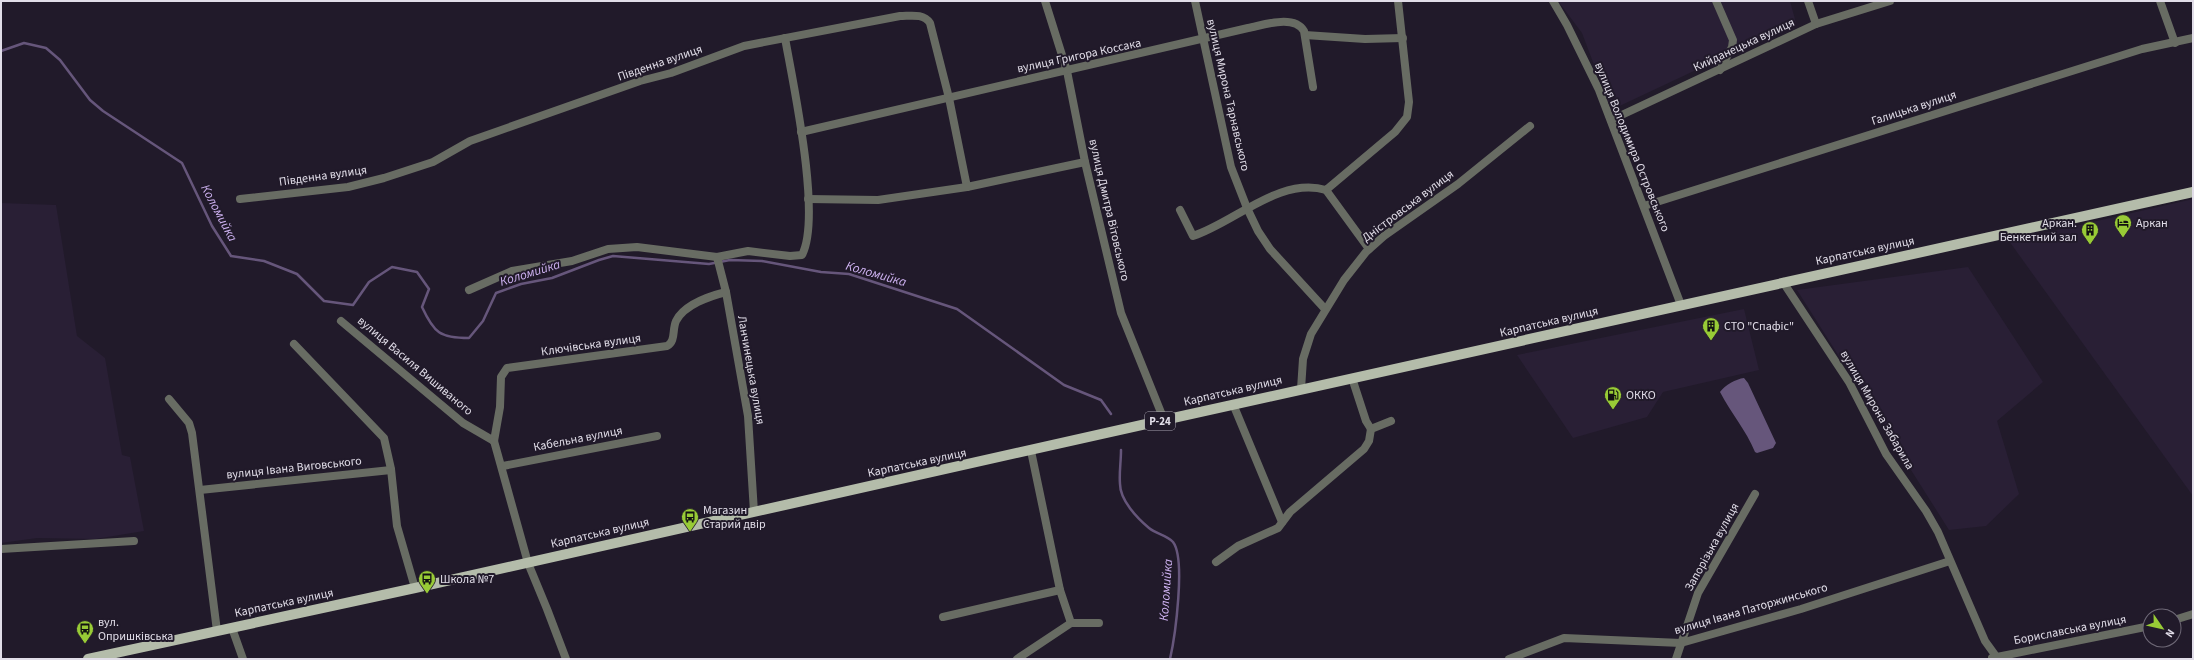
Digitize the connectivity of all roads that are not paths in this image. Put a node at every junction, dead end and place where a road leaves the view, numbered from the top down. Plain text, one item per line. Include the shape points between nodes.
1 (1045, 1) edge
2 (1195, 1) edge
3 (1398, 1) edge
4 (1553, 1) edge
5 (1716, 1) edge
6 (1808, 1) edge
7 (1890, 1) edge
8 (2160, 1) edge
9 (1816, 24) junction
10 (1305, 35) junction
11 (785, 38) junction
12 (1402, 38) junction
13 (2193, 38) edge
14 (1203, 39) junction
15 (2175, 43) junction
16 (1720, 70) junction
17 (1067, 71) junction
18 (1313, 87) dead end
19 (949, 98) junction
20 (1611, 120) junction
21 (1530, 126) dead end
22 (801, 132) junction
23 (1085, 162) junction
24 (967, 187) junction
25 (1326, 190) junction
26 (2193, 192) edge
27 (240, 199) dead end
28 (808, 199) junction
29 (1644, 206) junction
30 (1247, 208) junction
31 (1180, 210) dead end
32 (1369, 249) junction
33 (718, 261) junction
34 (1784, 282) junction
35 (469, 290) dead end
36 (726, 292) junction
37 (1681, 305) junction
38 (1325, 309) junction
39 (341, 321) dead end
40 (294, 344) dead end
41 (1352, 378) junction
42 (1301, 389) junction
43 (169, 399) dead end
44 (1233, 404) junction
45 (1164, 420) junction
46 (1392, 421) dead end
47 (1371, 428) junction
48 (657, 436) dead end
49 (494, 441) junction
50 (1031, 451) junction
51 (503, 466) junction
52 (391, 470) junction
53 (200, 490) junction
54 (1756, 494) dead end
55 (754, 512) junction
56 (1282, 522) junction
57 (134, 541) dead end
58 (1, 549) edge
59 (1950, 561) junction
60 (1216, 562) dead end
61 (528, 563) junction
62 (415, 588) junction
63 (1060, 590) junction
64 (2193, 614) edge
65 (943, 617) dead end
66 (2182, 617) edge
67 (1071, 623) junction
68 (1099, 623) dead end
69 (232, 628) junction
70 (2142, 628) edge
71 (217, 631) junction
72 (1680, 643) junction
73 (1994, 658) edge
74 (88, 659) edge
75 (243, 659) edge
76 (566, 659) edge
77 (1017, 659) edge
78 (1509, 659) edge
79 (1676, 659) edge

1 - 17 street, вулиця Дмитра Вітовського
2 - 14 street, вулиця Мирона Тарнавського
3 - 12 street
4 - 20 street, вулиця Володимира Островського via 1595,81
5 - 16 street via 1733,40
6 - 9 street
7 - 9 street, Кийданецька вулиця
8 - 15 street
9 - 16 street, Кийданецька вулиця
10 - 12 street via 1365,39
10 - 14 street, вулиця Григора Коссака via 1299,25 1285,22
10 - 18 street
11 - 19 street, Південна вулиця via 900,16 926,18 930,23
11 - 22 street
11 - 27 street, Південна вулиця via 744,46 522,122 470,141 413,170 348,186
12 - 25 street via 1409,102 1407,117 1391,136
13 - 15 street, Галицька вулиця
14 - 17 street, вулиця Григора Коссака
14 - 30 street, вулиця Мирона Тарнавського via 1231,166
15 - 29 street, Галицька вулиця via 2135,52
16 - 20 street, Кийданецька вулиця
17 - 19 street, вулиця Григора Коссака
17 - 23 street, вулиця Дмитра Вітовського
19 - 22 street, вулиця Григора Коссака
19 - 24 street, Південна вулиця
20 - 29 street, вулиця Володимира Островського
21 - 32 street, Дністровська вулиця via 1458,184
22 - 28 street
23 - 24 street
23 - 45 street, вулиця Дмитра Вітовського via 1120,313
24 - 28 street via 870,200
25 - 30 street via 1313,186 1293,190
25 - 32 street
26 - 34 main road, Карпатська вулиця / Р-24
28 - 33 street via 807,238 802,254 790,256 748,252
29 - 37 street, вулиця Володимира Островського
30 - 31 street via 1193,236
30 - 38 street, вулиця Мирона Тарнавського via 1270,249
32 - 38 street, Дністровська вулиця
33 - 35 street via 637,247 608,249 572,261 512,271
33 - 36 street, Ланчинецька вулиця
34 - 37 main road, Карпатська вулиця / Р-24
34 - 59 street, вулиця Мирона Забарила via 1849,382 1886,454 1926,511
36 - 49 street, Ключівська вулиця via 705,299 682,314 674,326 672,342 667,346 507,368 501,377 500,407
36 - 55 street, Ланчинецька вулиця via 748,416
37 - 41 main road, Карпатська вулиця / Р-24
38 - 42 street, Дністровська вулиця via 1305,350
39 - 49 street, вулиця Василя Вишиваного via 463,423
40 - 52 street via 381,434 386,442
41 - 42 main road, Карпатська вулиця / Р-24
41 - 47 street via 1366,421
42 - 44 main road, Карпатська вулиця / Р-24
43 - 53 street via 189,423
44 - 45 main road, Карпатська вулиця / Р-24
44 - 56 street
45 - 50 main road, Карпатська вулиця / Р-24
46 - 47 street
47 - 56 street via 1369,441 1364,448
48 - 51 street, Кабельна вулиця
49 - 51 street
50 - 55 main road, Карпатська вулиця / Р-24
50 - 63 street
51 - 61 street
52 - 53 street, вулиця Івана Виговського
52 - 62 street via 397,526
53 - 71 street
54 - 72 street, Запорізька вулиця via 1698,593
55 - 61 main road, Карпатська вулиця / Р-24
56 - 60 street via 1272,532 1238,546
57 - 58 street
59 - 72 street, вулиця Івана Паторжинського via 1801,609
59 - 73 street, вулиця Мирона Забарила via 1984,642
61 - 62 main road, Карпатська вулиця / Р-24
61 - 76 street
62 - 69 main road, Карпатська вулиця / Р-24
63 - 65 street
63 - 67 street
64 - 66 street
67 - 68 street
67 - 77 street
69 - 71 main road, Карпатська вулиця / Р-24
69 - 75 street
70 - 73 street, Бориславська вулиця
71 - 74 main road, Карпатська вулиця / Р-24
72 - 78 street, вулиця Івана Паторжинського via 1564,638
72 - 79 street, Запорізька вулиця

